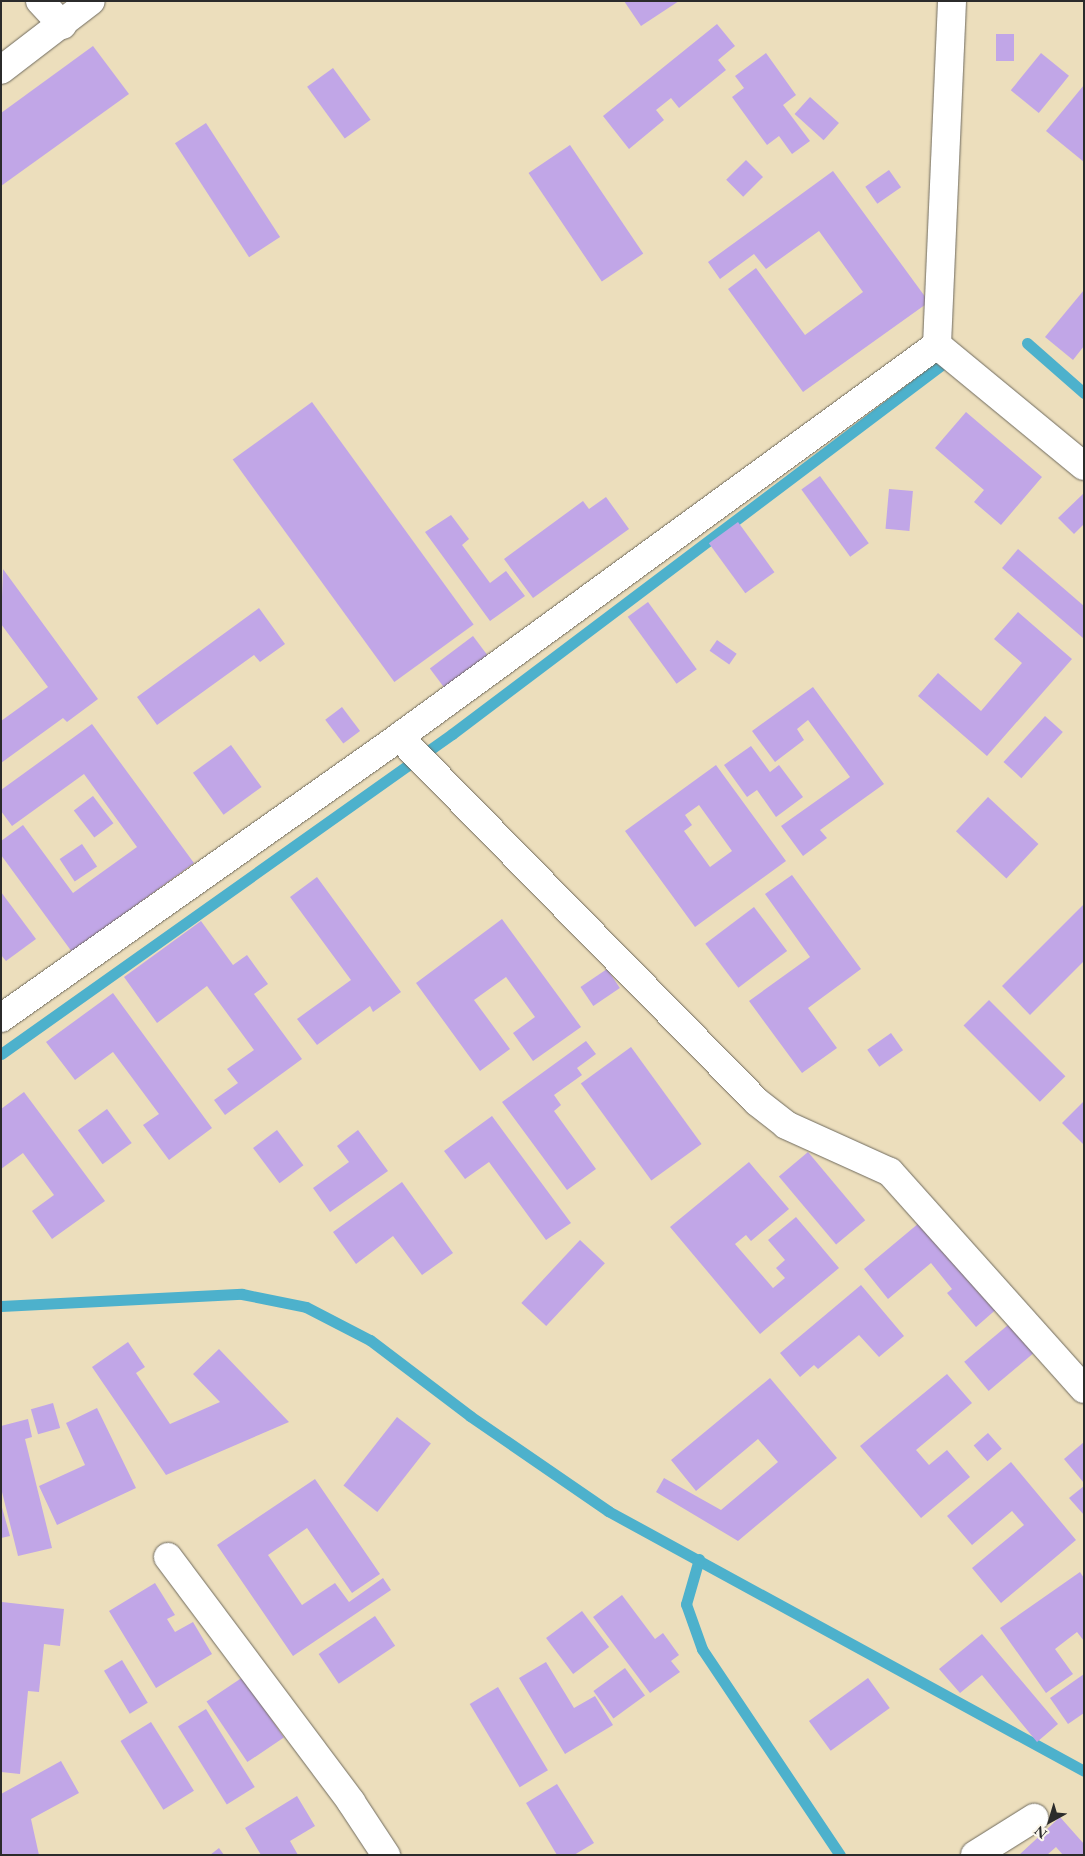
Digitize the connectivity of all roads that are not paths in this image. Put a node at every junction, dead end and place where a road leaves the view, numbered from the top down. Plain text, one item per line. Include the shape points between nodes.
1 (40, 1) edge
2 (91, 1) edge
3 (952, 1) edge
4 (62, 25) junction
5 (1, 70) edge
6 (938, 345) junction
7 (1084, 466) edge
8 (399, 737) junction
9 (1, 1018) edge
10 (1084, 1389) edge
11 (168, 1557) dead end
12 (1034, 1818) dead end
13 (386, 1855) edge
14 (975, 1855) edge

1 - 4 street
2 - 4 street
3 - 6 street
4 - 5 street
6 - 7 street
6 - 8 street
8 - 9 street
8 - 10 street via 757,1102 786,1125 890,1172
11 - 13 street via 351,1802
12 - 14 street

